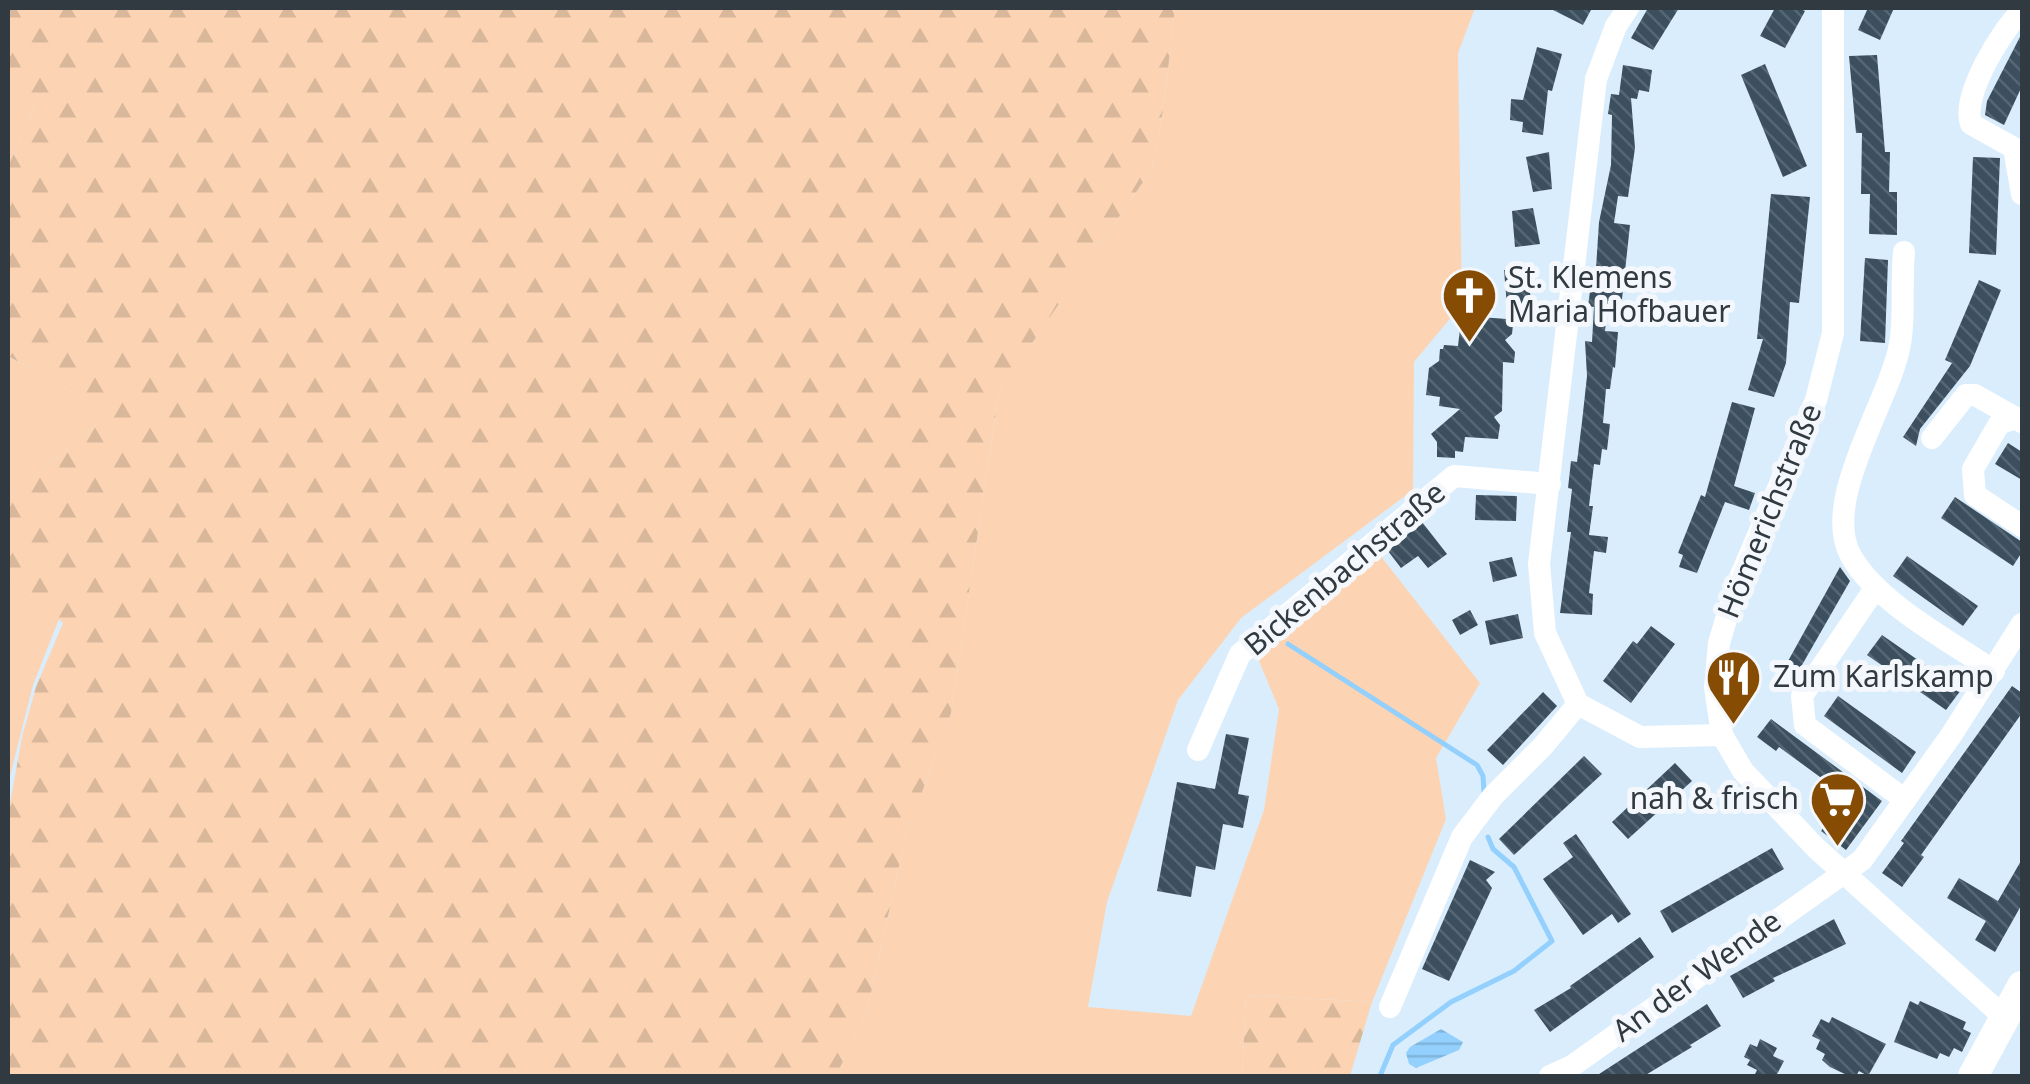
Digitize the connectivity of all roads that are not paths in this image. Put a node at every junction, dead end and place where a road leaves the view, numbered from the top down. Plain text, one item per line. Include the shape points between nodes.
1 (1628, 8) edge
2 (1833, 8) edge
3 (2022, 11) edge
4 (2022, 194) edge
5 (1904, 252) dead end
6 (2019, 420) edge
7 (1932, 438) dead end
8 (1550, 484) junction
9 (2022, 526) edge
10 (1876, 587) junction
11 (2022, 624) edge
12 (1994, 671) junction
13 (1578, 704) junction
14 (1722, 735) junction
15 (1198, 750) dead end
16 (1905, 800) junction
17 (1842, 874) junction
18 (2022, 986) edge
19 (1390, 1007) dead end
20 (2004, 1017) junction
21 (1550, 1076) edge
22 (1972, 1076) edge

1 - 8 street via 1596,79
2 - 14 street, Hömerichstraße via 1832,333 1816,400 1735,589 1719,643 1715,687
3 - 4 street via 2004,29 1967,114 1970,124 2014,148
5 - 10 street via 1900,344 1848,484 1844,526 1850,555
6 - 7 street via 1966,395
6 - 9 street via 1999,424 1973,470 1976,495
8 - 13 street via 1539,564 1544,633
8 - 15 street, Bickenbachstraße via 1454,476 1240,654
10 - 12 street
10 - 16 street via 1802,696 1805,725
11 - 12 street, An der Wende
12 - 16 street, An der Wende
13 - 14 street via 1640,737
13 - 19 street via 1462,837
14 - 17 street, Hömerichstraße via 1743,771
16 - 17 street, An der Wende via 1862,860
17 - 20 street, Hömerichstraße
17 - 21 street, An der Wende
18 - 20 main road
20 - 22 main road

